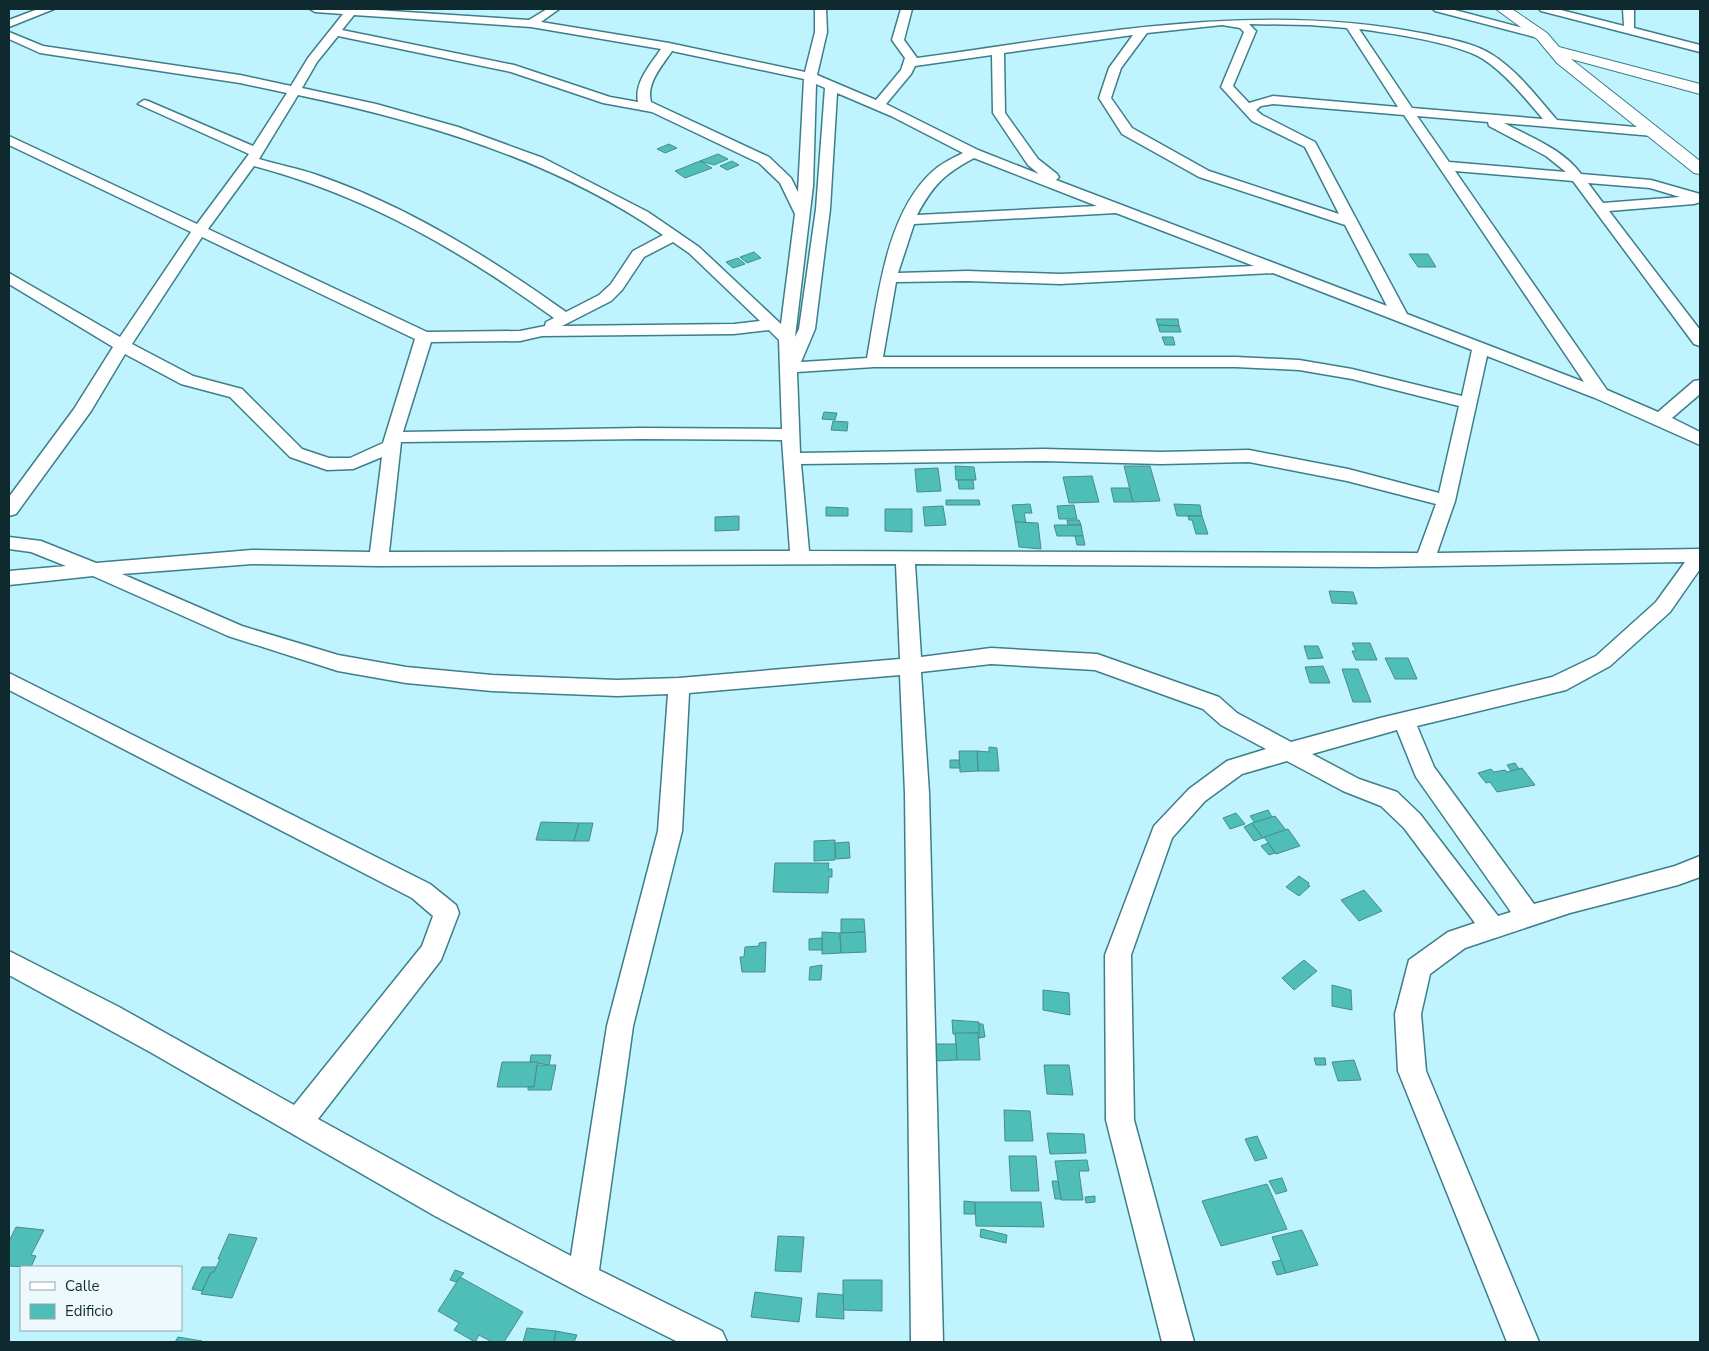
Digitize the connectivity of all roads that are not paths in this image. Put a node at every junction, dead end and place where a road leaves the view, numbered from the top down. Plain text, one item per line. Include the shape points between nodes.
1 (48, 9) edge
2 (314, 9) edge
3 (554, 9) edge
4 (807, 9) edge
5 (906, 9) edge
6 (1439, 9) edge
7 (1503, 9) edge
8 (1545, 9) edge
9 (1565, 9) edge
10 (1629, 9) edge
11 (352, 10) edge
12 (821, 10) edge
13 (1222, 22) junction
14 (9, 24) edge
15 (531, 24) junction
16 (1350, 24) junction
17 (1630, 26) junction
18 (1142, 30) junction
19 (335, 32) junction
20 (9, 35) edge
21 (1542, 36) junction
22 (1700, 43) edge
23 (669, 47) junction
24 (1700, 49) edge
25 (998, 50) junction
26 (1559, 55) junction
27 (910, 63) junction
28 (810, 77) junction
29 (831, 85) junction
30 (1700, 89) edge
31 (292, 92) junction
32 (1700, 96) edge
33 (144, 104) dead end
34 (879, 105) junction
35 (655, 109) junction
36 (1250, 109) junction
37 (1406, 111) junction
38 (1490, 120) junction
39 (1553, 124) junction
40 (1653, 132) junction
41 (9, 140) edge
42 (973, 153) junction
43 (253, 156) junction
44 (1446, 166) junction
45 (1700, 169) edge
46 (1576, 177) junction
47 (1063, 186) junction
48 (1700, 198) edge
49 (1600, 207) junction
50 (1123, 209) junction
51 (803, 216) junction
52 (906, 220) junction
53 (1352, 222) junction
54 (198, 232) junction
55 (673, 236) junction
56 (1277, 269) junction
57 (9, 278) edge
58 (890, 278) junction
59 (564, 318) junction
60 (1401, 318) junction
61 (772, 325) junction
62 (542, 331) junction
63 (424, 337) junction
64 (787, 339) junction
65 (1700, 342) edge
66 (122, 346) junction
67 (1481, 348) junction
68 (874, 362) junction
69 (790, 368) junction
70 (1700, 385) edge
71 (1601, 394) junction
72 (1469, 403) junction
73 (1660, 420) junction
74 (790, 435) junction
75 (1700, 440) edge
76 (393, 442) junction
77 (791, 459) junction
78 (1446, 501) junction
79 (9, 510) edge
80 (9, 543) edge
81 (905, 557) junction
82 (800, 558) junction
83 (379, 559) junction
84 (1425, 559) junction
85 (98, 571) junction
86 (9, 578) edge
87 (910, 666) junction
88 (9, 681) edge
89 (679, 686) junction
90 (1404, 720) junction
91 (1289, 750) junction
92 (1700, 866) edge
93 (1529, 917) junction
94 (1494, 929) junction
95 (9, 962) edge
96 (298, 1122) junction
97 (583, 1278) junction
98 (711, 1342) edge
99 (927, 1342) edge
100 (1178, 1342) edge
101 (1523, 1342) edge

1 - 14 street
2 - 11 street
3 - 15 street
4 - 12 street
5 - 27 street via 898,40 911,58
6 - 21 street
7 - 21 street
8 - 24 street
9 - 17 street
10 - 17 street
11 - 15 street
11 - 19 street
12 - 28 street via 821,32
13 - 16 street
13 - 18 street
13 - 36 street via 1243,25 1250,31 1227,87
15 - 23 street
16 - 37 street
16 - 39 street via 1409,33 1486,56 1525,91
17 - 22 street
18 - 25 street
18 - 53 street via 1115,68 1105,98 1127,131 1204,174
19 - 31 street
19 - 35 street via 514,69 607,100
20 - 31 street via 40,49 240,79
21 - 26 street
23 - 28 street
23 - 35 street via 648,79 642,98 645,104
25 - 27 street
25 - 47 street via 999,113 1033,162
26 - 30 street
26 - 32 street
26 - 40 street
27 - 34 street
28 - 29 street
28 - 51 street
29 - 34 street
29 - 69 street via 823,209 808,320
31 - 43 street
31 - 55 street via 381,110 453,130 538,161 642,215
33 - 43 street
34 - 42 street
35 - 51 street via 764,160 786,181
36 - 37 street via 1258,103 1273,100
36 - 53 street via 1257,118 1310,145
37 - 38 street
37 - 44 street
38 - 39 street
38 - 46 street via 1551,153 1567,164
39 - 40 street
40 - 45 street
41 - 54 street
42 - 47 street
42 - 52 street via 935,176
43 - 54 street
43 - 59 street via 415,222 510,278
44 - 46 street
44 - 71 street
46 - 48 street via 1651,184
46 - 49 street
47 - 50 street
48 - 49 street
49 - 65 street
50 - 52 street
50 - 56 street
51 - 64 street
52 - 58 street
53 - 60 street
54 - 63 street
54 - 66 street
55 - 59 street via 638,254 606,298
55 - 61 street via 707,262
56 - 58 street via 1060,279
56 - 60 street
57 - 66 street
58 - 68 street
59 - 62 street
60 - 67 street
61 - 62 street via 734,329
61 - 64 street
62 - 63 street via 520,336
63 - 76 street
64 - 69 street
66 - 76 street via 187,380 236,393 296,454 327,464 353,462
66 - 79 street via 82,411
67 - 71 street
67 - 72 street
68 - 69 street
68 - 72 street via 1236,362 1290,365 1352,374
69 - 74 street
70 - 73 street
71 - 73 street
72 - 78 street
73 - 75 street
74 - 76 street via 676,432
74 - 77 street
76 - 83 street
77 - 78 street via 1249,456 1348,475
77 - 82 street
78 - 84 street
80 - 85 street via 34,546
81 - 82 street
81 - 84 street
81 - 87 street
82 - 83 street
83 - 85 street via 252,557
84 - 90 street via 1700,555 1664,607 1603,661 1558,684
85 - 86 street
85 - 89 street via 235,631 338,663 406,675 492,683 617,688
87 - 89 street
87 - 91 street via 991,656 1097,662 1211,703 1230,719
87 - 99 street via 918,803
88 - 96 street via 422,891 447,913 432,952
89 - 97 street via 670,831 620,1026
90 - 91 street
90 - 93 street via 1424,771
91 - 94 street via 1351,785 1388,799 1412,821
91 - 100 street via 1235,767 1196,795 1162,833 1118,955 1120,1120
92 - 93 street
93 - 94 street
94 - 101 street via 1457,940 1418,968 1408,1014 1411,1062 1412,1072
95 - 96 street via 116,1018
96 - 97 street via 409,1186
97 - 98 street

